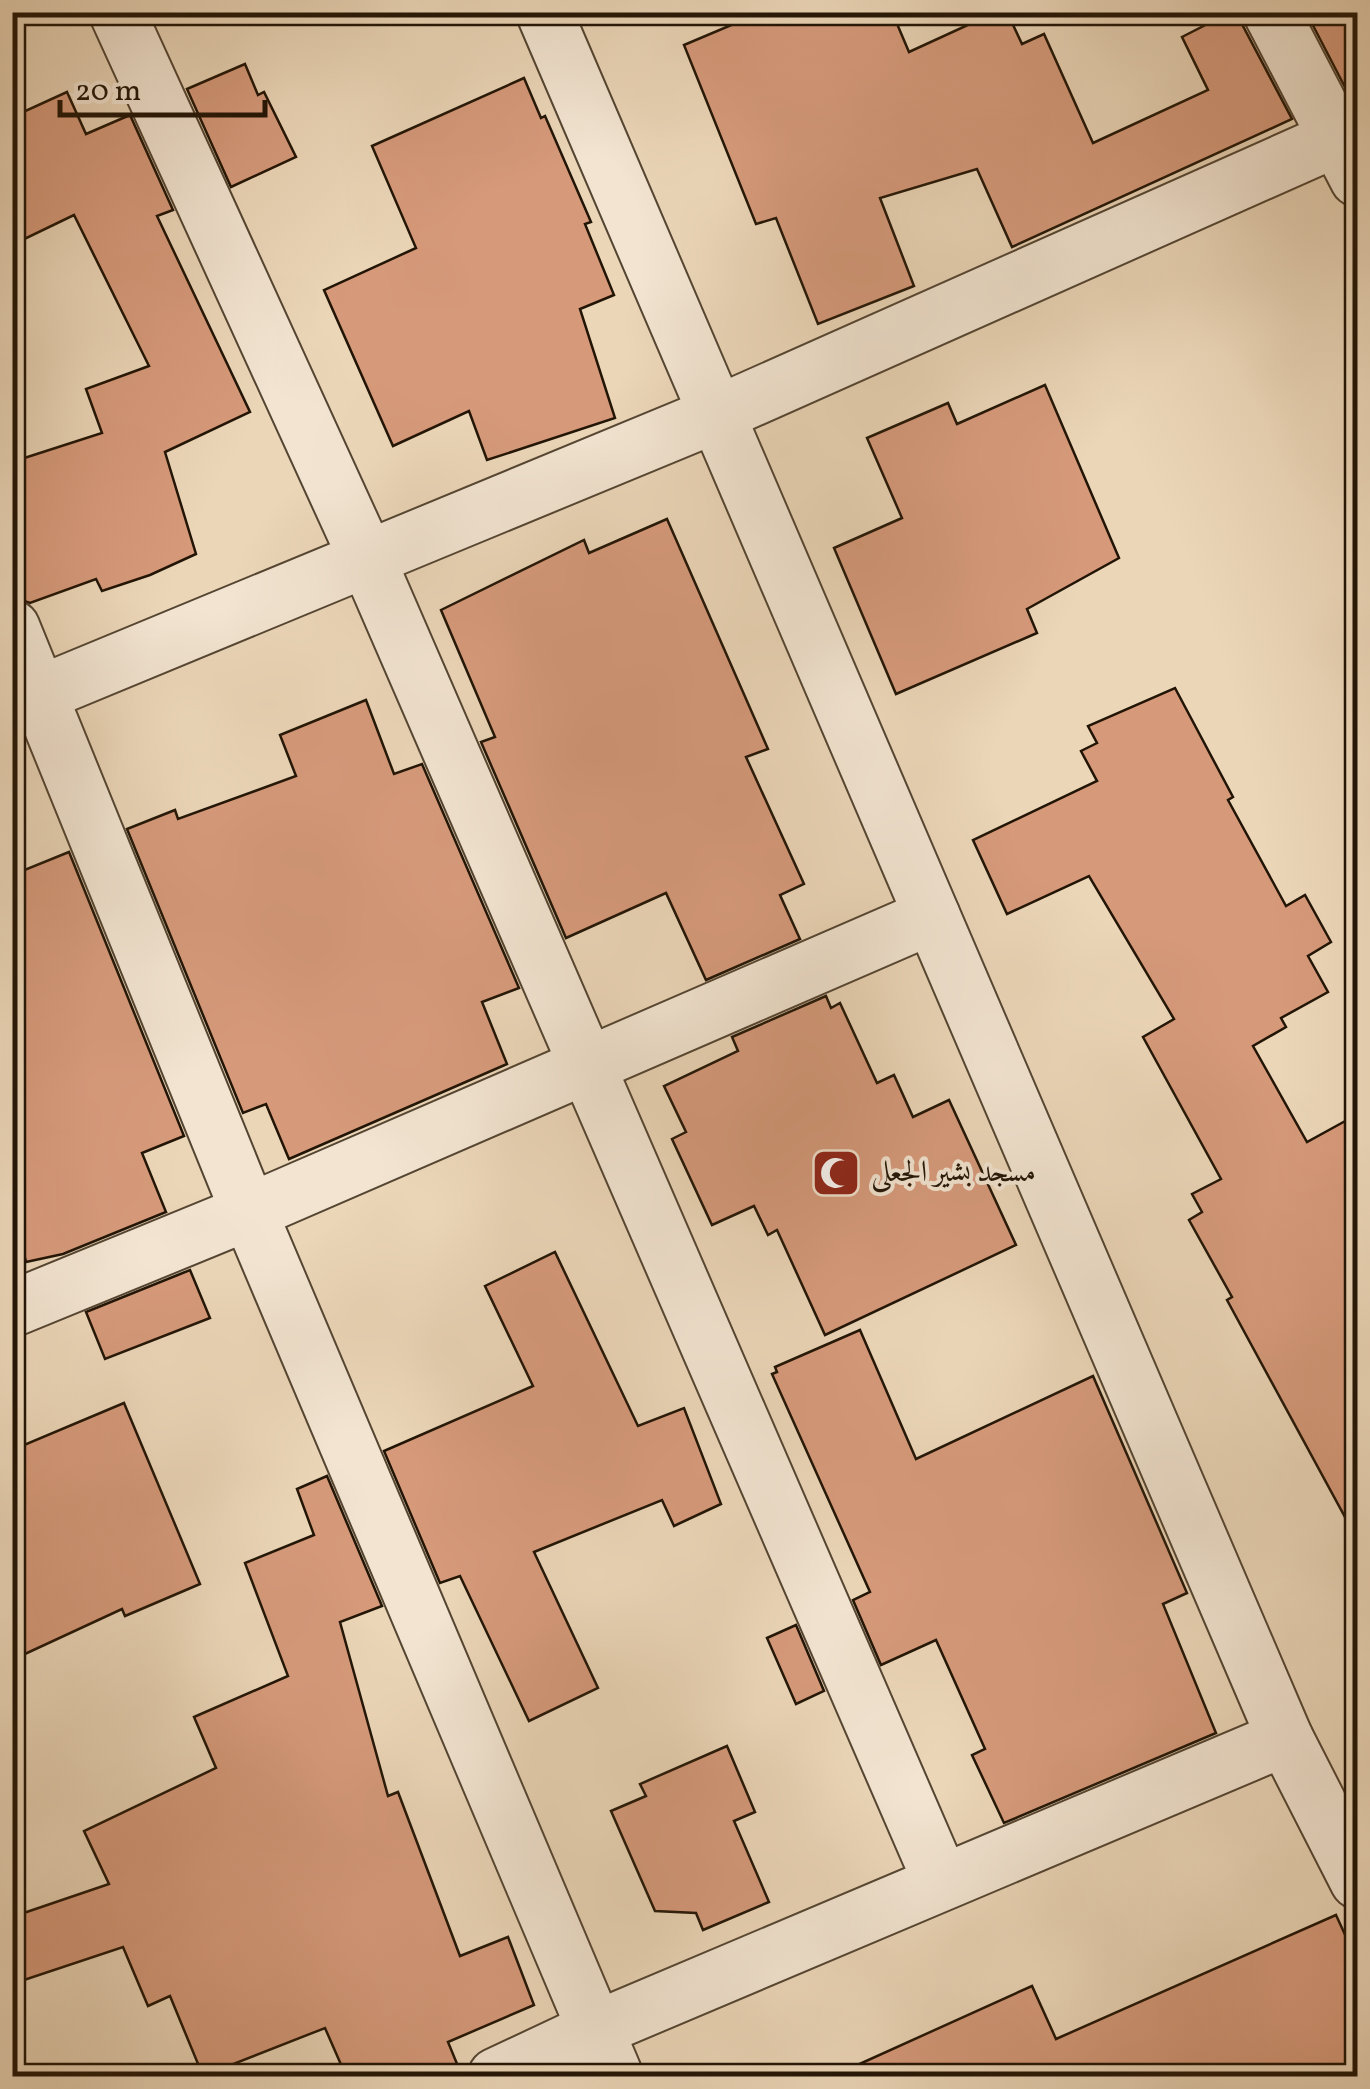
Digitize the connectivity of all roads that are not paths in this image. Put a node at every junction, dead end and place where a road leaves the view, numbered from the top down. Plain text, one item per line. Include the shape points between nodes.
1 (117, 12) edge
2 (544, 12) edge
3 (1271, 12) edge
4 (1351, 148) edge
5 (715, 416) junction
6 (368, 561) junction
7 (12, 628) edge
8 (42, 694) junction
9 (932, 916) junction
10 (586, 1066) junction
11 (249, 1212) junction
12 (12, 1309) edge
13 (1286, 1738) junction
14 (941, 1881) junction
15 (1358, 1881) edge
16 (605, 2053) edge
17 (496, 2076) edge

1 - 6 street
2 - 5 street
3 - 4 street
4 - 5 street
5 - 6 street
5 - 9 street
6 - 8 street
6 - 10 street
7 - 8 street
8 - 11 street
9 - 10 street
9 - 13 street
10 - 11 street
10 - 14 street
11 - 12 street
11 - 16 street
13 - 14 street
13 - 15 street
14 - 16 street
16 - 17 street

